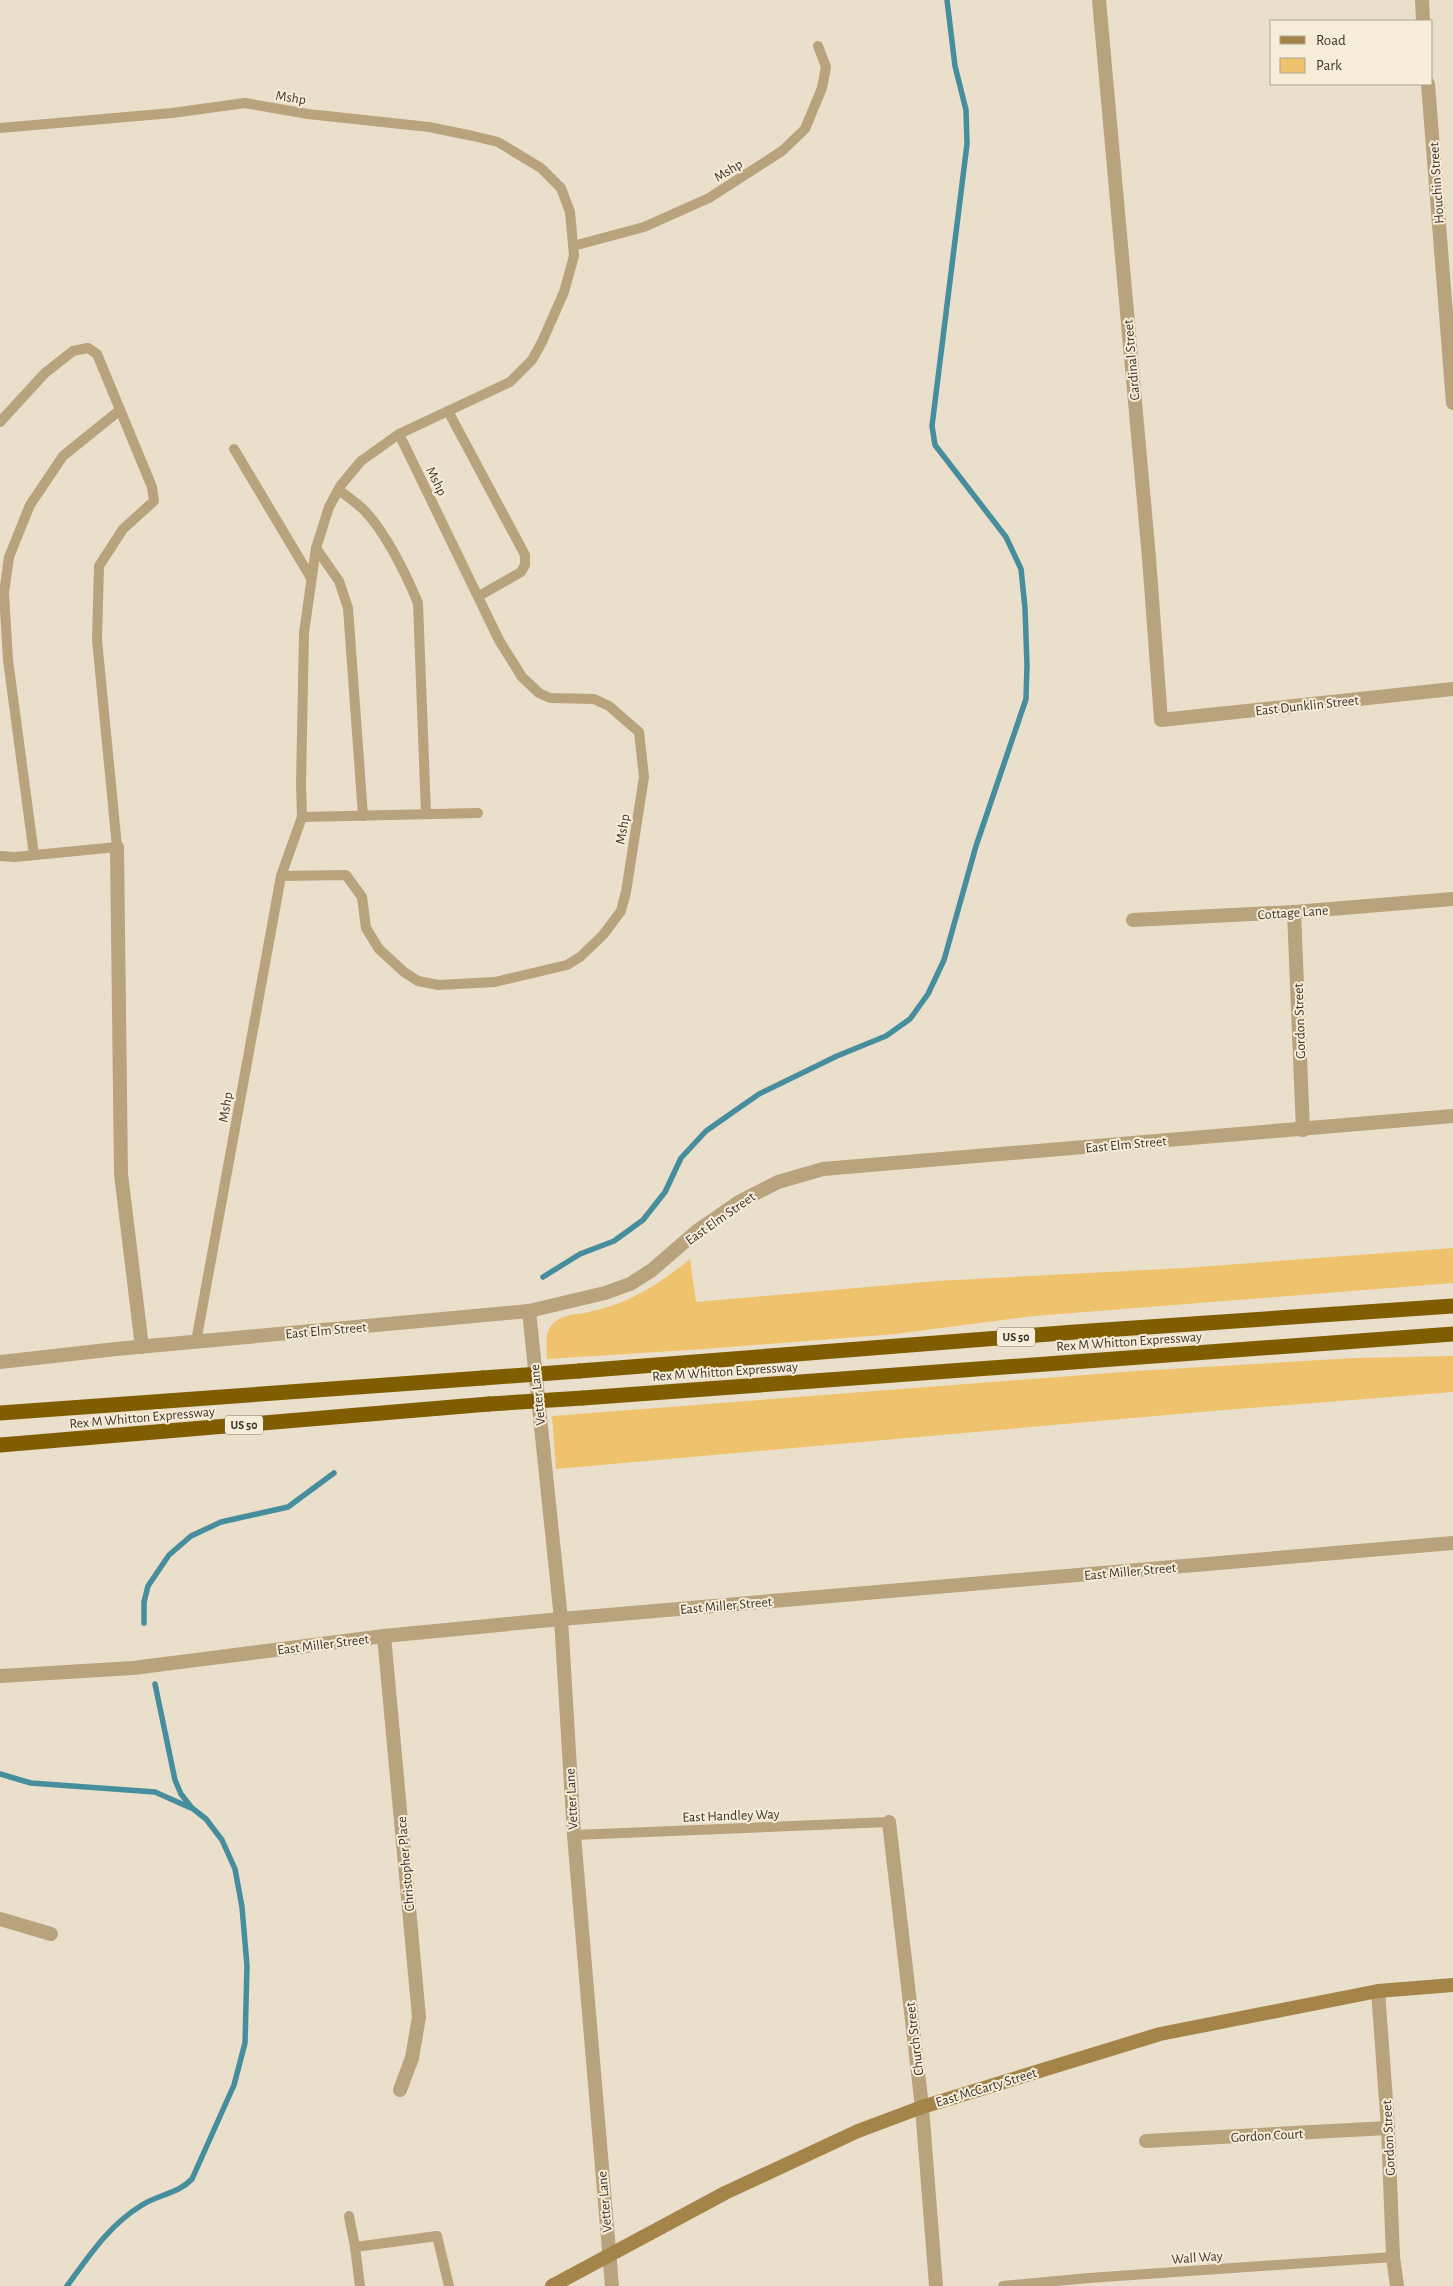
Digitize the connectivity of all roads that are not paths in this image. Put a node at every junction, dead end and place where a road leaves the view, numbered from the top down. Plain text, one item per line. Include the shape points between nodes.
1 (1099, 0) edge
2 (1422, 0) edge
3 (1424, 20) edge
4 (818, 46) dead end
5 (1428, 85) edge
6 (0, 128) edge
7 (573, 246) junction
8 (1453, 403) edge
9 (120, 410) junction
10 (448, 411) junction
11 (0, 422) edge
12 (399, 434) junction
13 (234, 449) dead end
14 (339, 490) junction
15 (316, 548) junction
16 (311, 578) junction
17 (479, 596) junction
18 (1453, 689) edge
19 (1161, 720) joint
20 (478, 813) dead end
21 (426, 814) junction
22 (363, 816) junction
23 (302, 817) junction
24 (117, 846) junction
25 (34, 855) junction
26 (0, 856) edge
27 (281, 876) junction
28 (1453, 899) edge
29 (1294, 912) junction
30 (1133, 920) dead end
31 (1453, 1116) edge
32 (1303, 1130) junction
33 (1453, 1306) edge
34 (529, 1311) junction
35 (1453, 1334) edge
36 (196, 1342) junction
37 (142, 1346) junction
38 (0, 1362) edge
39 (0, 1413) edge
40 (0, 1445) edge
41 (1453, 1544) edge
42 (560, 1619) junction
43 (384, 1636) junction
44 (0, 1676) edge
45 (889, 1822) joint
46 (574, 1835) junction
47 (0, 1919) edge
48 (52, 1934) dead end
49 (1453, 1985) edge
50 (1378, 1991) junction
51 (400, 2090) dead end
52 (922, 2107) junction
53 (1388, 2128) junction
54 (1146, 2141) dead end
55 (349, 2216) dead end
56 (355, 2247) junction
57 (608, 2254) junction
58 (1393, 2257) junction
59 (360, 2286) edge
60 (449, 2286) edge
61 (552, 2286) edge
62 (612, 2286) edge
63 (936, 2286) edge
64 (1003, 2286) edge
65 (1397, 2286) edge

1 - 19 street, Cardinal Street
2 - 3 street
4 - 7 lane, Mshp via 826,67 822,88 805,129 782,151 709,198 644,226
5 - 8 street, Houchin Street
6 - 7 lane, Mshp via 172,113 245,103 308,114 428,126 498,142 541,168 561,188 570,212
7 - 10 lane, Mshp via 574,256 564,292 532,360 510,382
9 - 11 lane via 96,354 88,348 73,351 45,373
9 - 24 lane via 152,486 154,501 123,529 99,566 97,640
9 - 25 lane via 63,456 30,505 10,557 4,593 8,660
10 - 12 lane, Mshp
10 - 17 lane via 525,555 521,572
12 - 14 lane, Mshp via 361,461
12 - 17 lane, Mshp
13 - 16 lane
14 - 15 lane, Mshp via 329,507
14 - 21 lane via 364,510 378,529 406,574 418,603
15 - 16 lane, Mshp
15 - 22 lane via 339,581 348,608
16 - 23 lane, Mshp via 304,632
17 - 27 lane, Mshp via 511,661 539,693 550,698 594,699 609,706 639,732 644,777 641,800 626,892 621,911 611,927 567,965 495,982 438,985 418,981 380,949 366,928 362,898 346,875
18 - 19 street, East Dunklin Street
20 - 21 lane
21 - 22 lane
22 - 23 lane
23 - 27 lane, Mshp
24 - 25 lane
24 - 37 street via 121,1174
25 - 26 lane
27 - 36 lane, Mshp
28 - 29 street, Cottage Lane
29 - 30 street, Cottage Lane
29 - 32 street, Gordon Street
31 - 32 street, East Elm Street
32 - 34 street, East Elm Street via 823,1169 778,1182 739,1202 630,1284
33 - 39 highway, Rex M Whitton Expressway / US 50, bridge
34 - 36 street, East Elm Street
34 - 42 street, Vetter Lane
35 - 40 highway, Rex M Whitton Expressway / US 50, bridge via 489,1404
36 - 37 street, East Elm Street
37 - 38 street, East Elm Street
41 - 42 street, East Miller Street
42 - 43 street, East Miller Street
42 - 46 street, Vetter Lane
43 - 44 street, East Miller Street via 133,1668
43 - 51 street, Christopher Place via 419,2016 412,2058
45 - 46 lane, East Handley Way
45 - 52 street, Church Street
46 - 57 street, Vetter Lane
47 - 48 street
49 - 50 main road, East McCarty Street
50 - 52 main road, East McCarty Street via 1160,2034
50 - 53 street, Gordon Street
52 - 57 main road, East McCarty Street via 858,2131 725,2193
52 - 63 street, Church Street
53 - 54 street, Gordon Court
53 - 58 street, Gordon Street
55 - 56 lane
56 - 59 lane
56 - 60 lane via 437,2236
57 - 61 main road, East McCarty Street
57 - 62 street, Vetter Lane
58 - 64 lane, Wall Way
58 - 65 street, Gordon Street

